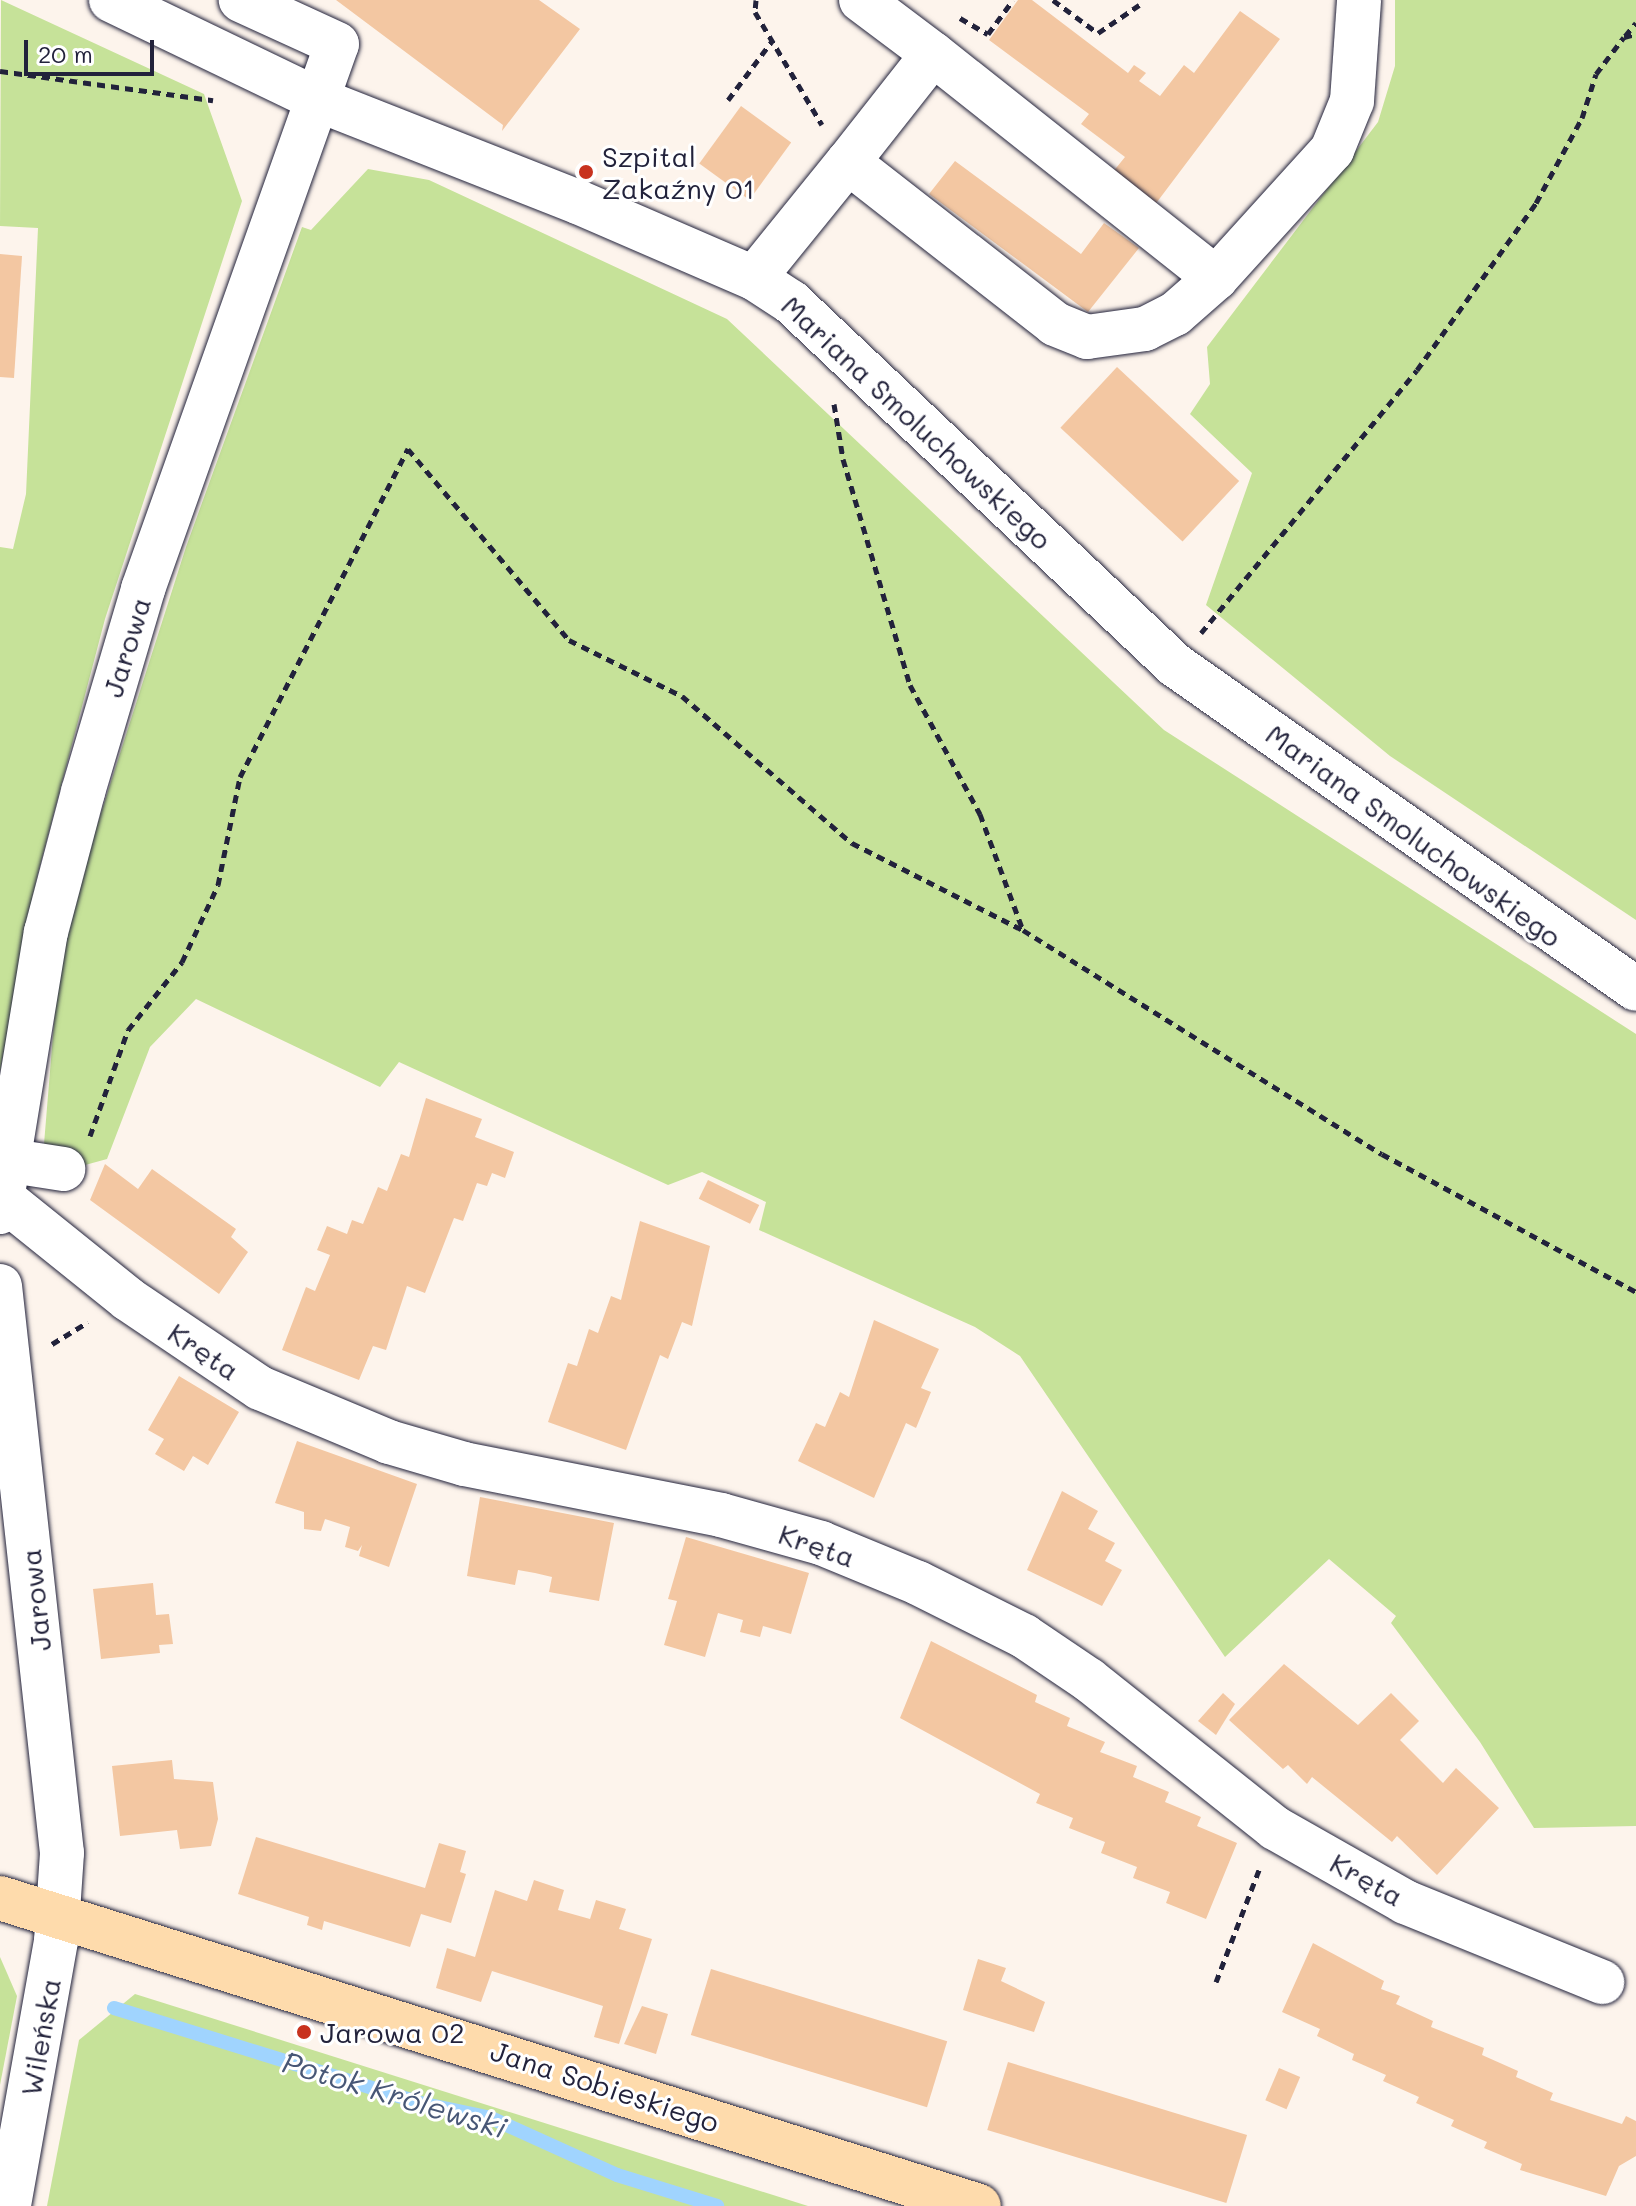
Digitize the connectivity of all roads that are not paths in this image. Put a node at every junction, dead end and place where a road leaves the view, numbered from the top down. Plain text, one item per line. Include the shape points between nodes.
1 (111, 0) edge
2 (241, 0) edge
3 (861, 0) edge
4 (1359, 0) edge
5 (159, 10) edge
6 (933, 54) junction
7 (319, 100) junction
8 (848, 162) junction
9 (754, 278) junction
10 (1216, 278) junction
11 (1636, 989) edge
12 (63, 1169) road end
13 (4, 1192) edge
14 (0, 1286) edge
15 (17, 1342) edge
16 (0, 1898) edge
17 (60, 1915) junction
18 (1602, 1982) dead end
19 (9, 2206) edge
20 (979, 2206) edge

1 - 5 street, Mariana Smoluchowskiego
2 - 7 street, Jarowa via 337,44
3 - 6 street
4 - 10 street via 1352,101 1332,150
5 - 7 street, Mariana Smoluchowskiego
6 - 8 street
6 - 10 street
7 - 9 street, Mariana Smoluchowskiego
7 - 13 street, Jarowa via 143,589 83,792 46,932
8 - 9 street
8 - 10 street via 1055,324 1087,337 1145,329 1175,314
9 - 11 street, Mariana Smoluchowskiego via 791,302 1175,665
12 - 13 street
13 - 18 street, Kręta via 209,1356 319,1416 464,1464 735,1519 821,1543 918,1583 1024,1636 1089,1680 1275,1828 1405,1902
14 - 15 street, Jarowa
15 - 17 street, Jarowa via 60,1824
16 - 17 main road, Jana Sobieskiego
17 - 19 street, Wileńska
17 - 20 main road, Jana Sobieskiego

